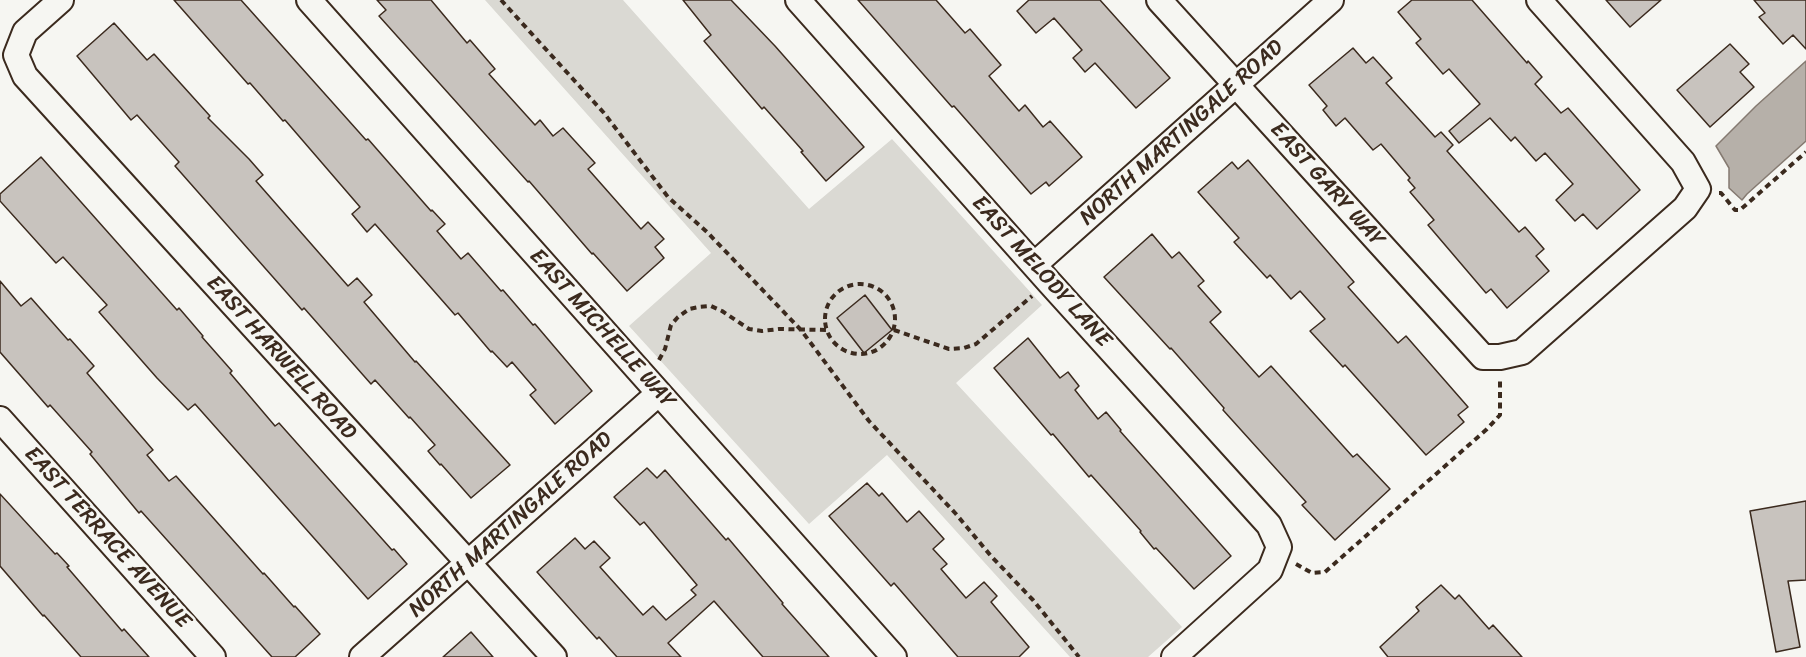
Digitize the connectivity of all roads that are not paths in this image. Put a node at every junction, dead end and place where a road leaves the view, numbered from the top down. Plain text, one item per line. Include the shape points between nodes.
1 (60, 0) edge
2 (309, 0) edge
3 (798, 0) edge
4 (1159, 0) edge
5 (1331, 0) edge
6 (1539, 0) edge
7 (1235, 85) junction
8 (1041, 273) junction
9 (652, 385) junction
10 (0, 419) edge
11 (469, 564) junction
12 (213, 657) edge
13 (362, 657) edge
14 (554, 657) edge
15 (894, 657) edge
16 (1174, 657) edge

1 - 11 street, EAST HARWELL ROAD via 25,32 16,55 25,76
2 - 9 street, EAST MICHELLE WAY
3 - 8 street, EAST MELODY LANE
4 - 7 street, EAST GARY WAY
5 - 7 street, NORTH MARTINGALE ROAD
6 - 7 street, EAST GARY WAY via 1683,162 1698,189 1685,208 1522,352 1483,357
7 - 8 street, NORTH MARTINGALE ROAD
8 - 16 street, EAST MELODY LANE via 1269,525 1277,552 1270,570
9 - 11 street, NORTH MARTINGALE ROAD
9 - 15 street, EAST MICHELLE WAY
10 - 12 street, EAST TERRACE AVENUE
11 - 13 street, NORTH MARTINGALE ROAD
11 - 14 street, EAST HARWELL ROAD

